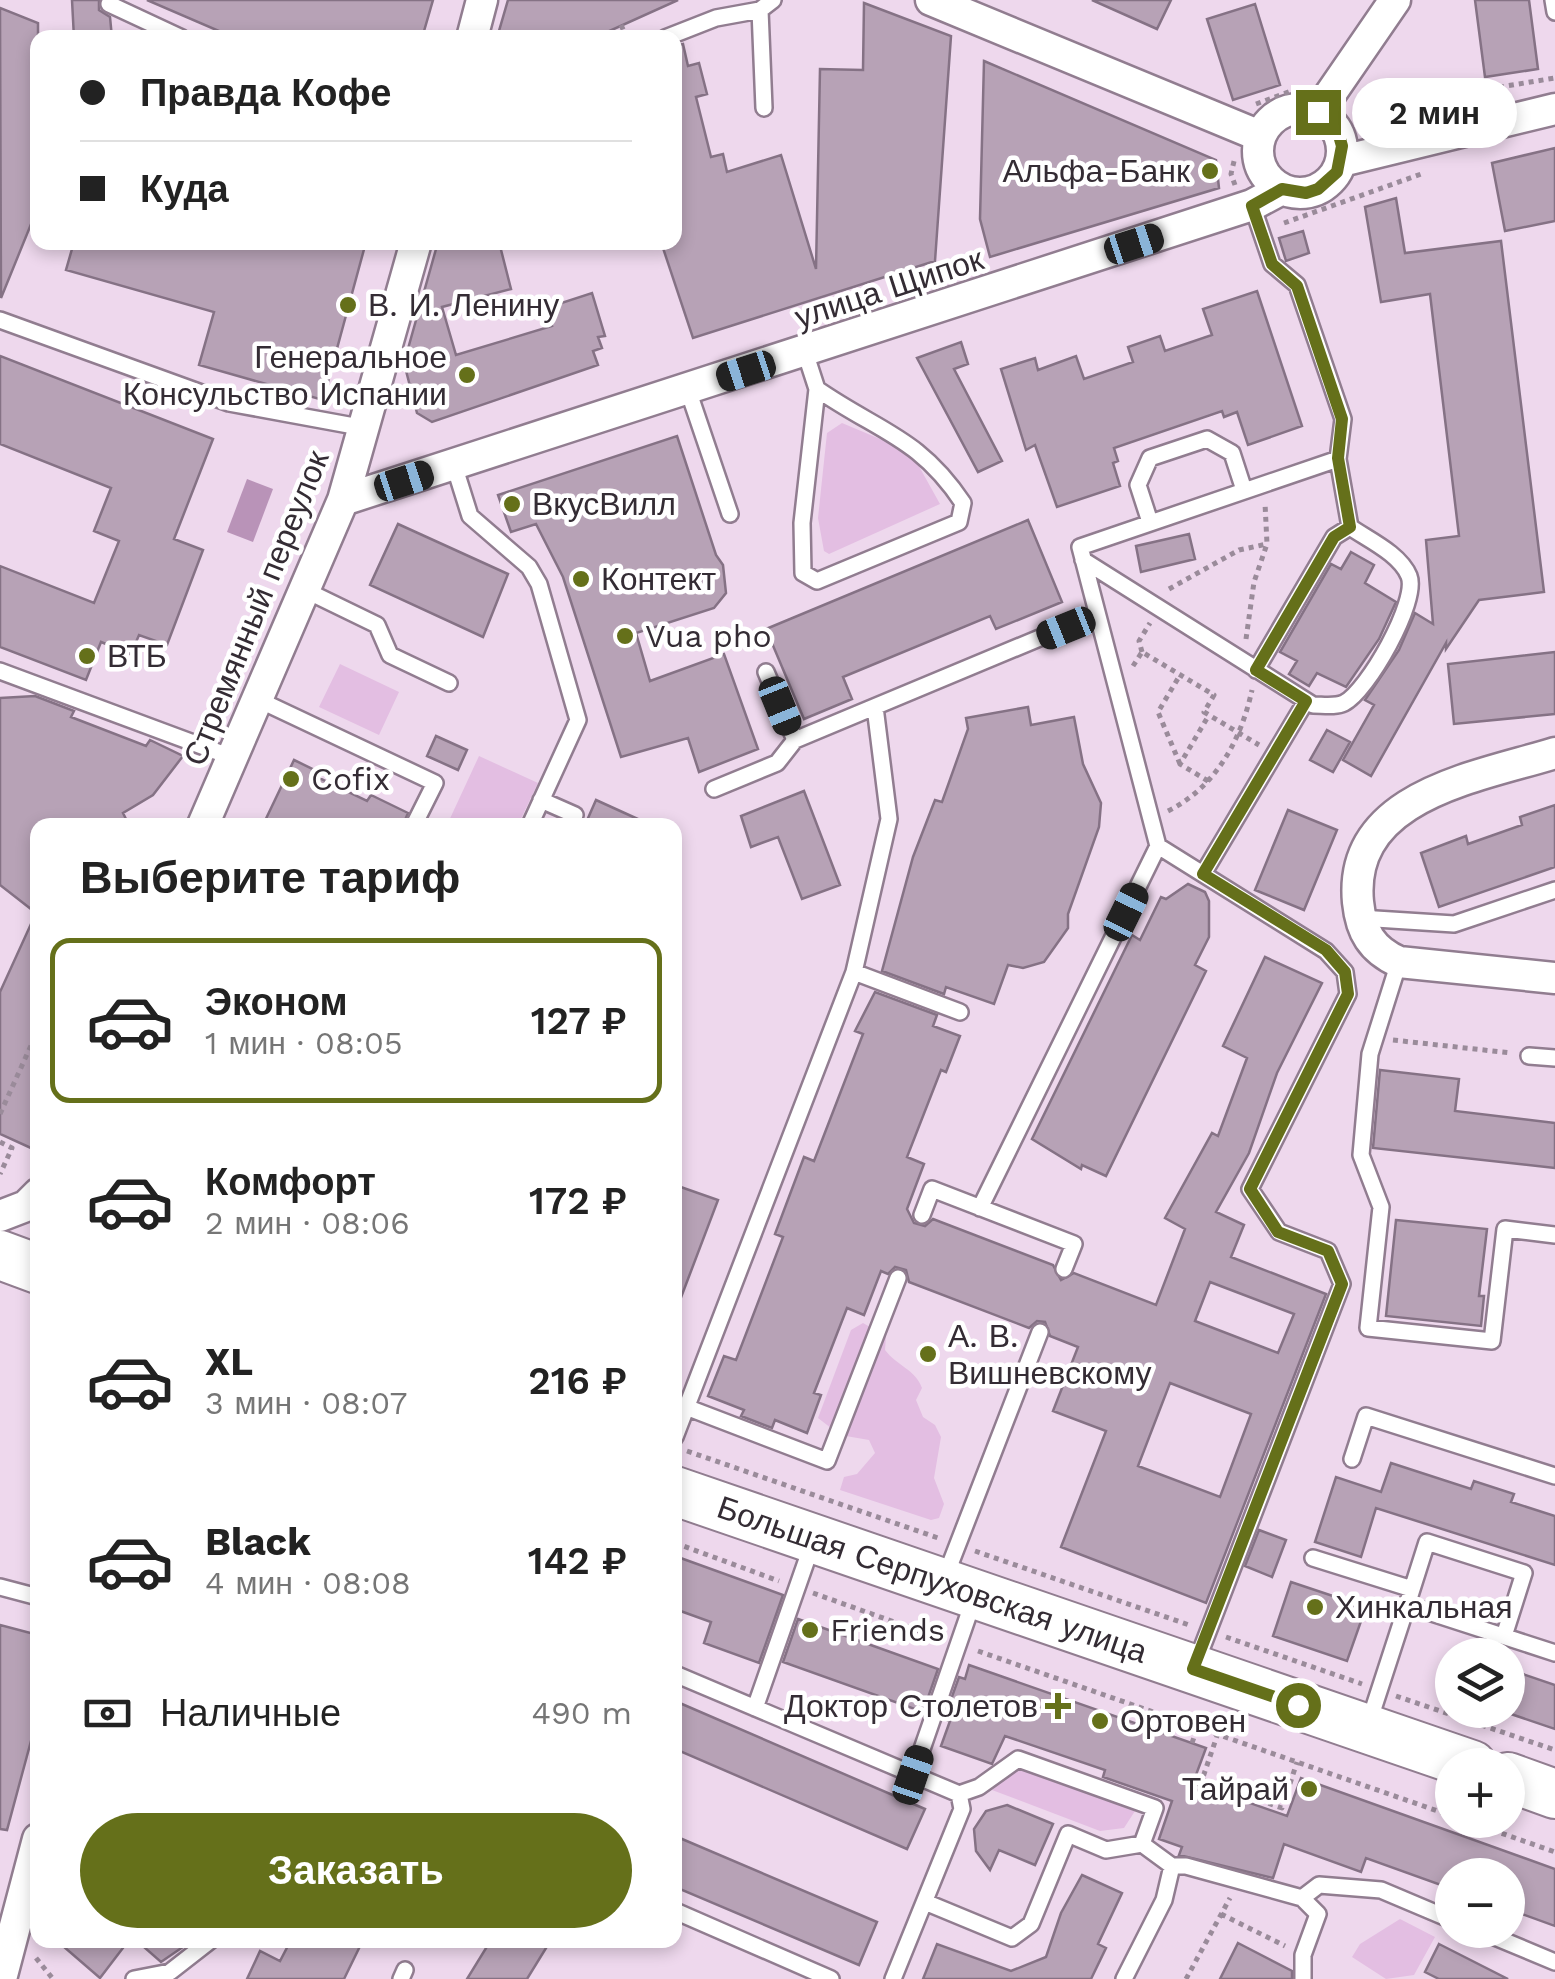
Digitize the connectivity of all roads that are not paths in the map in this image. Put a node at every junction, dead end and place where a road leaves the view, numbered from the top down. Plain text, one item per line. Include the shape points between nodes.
1 (482, 0) edge
2 (931, 0) edge
3 (1395, 0) edge
4 (1553, 0) edge
5 (109, 4) dead end
6 (766, 5) edge
7 (1555, 12) edge
8 (165, 30) edge
9 (474, 30) edge
10 (682, 31) edge
11 (764, 108) dead end
12 (1555, 109) edge
13 (1318, 112) junction
14 (1248, 142) junction
15 (1342, 161) junction
16 (1282, 189) junction
17 (1244, 198) junction
18 (414, 250) edge
19 (0, 320) edge
20 (805, 352) junction
21 (818, 389) junction
22 (688, 390) junction
23 (364, 428) junction
24 (1338, 458) junction
25 (454, 465) junction
26 (1244, 490) junction
27 (343, 500) junction
28 (730, 514) dead end
29 (1150, 522) junction
30 (1350, 527) junction
31 (1083, 560) junction
32 (307, 591) junction
33 (1098, 614) junction
34 (1256, 670) junction
35 (0, 671) edge
36 (766, 672) dead end
37 (449, 683) dead end
38 (260, 700) junction
39 (1306, 701) junction
40 (875, 707) junction
41 (794, 740) junction
42 (1555, 753) edge
43 (234, 758) junction
44 (714, 789) dead end
45 (541, 800) junction
46 (575, 815) dead end
47 (209, 818) edge
48 (417, 818) edge
49 (533, 818) edge
50 (1158, 846) junction
51 (1203, 874) junction
52 (1555, 890) edge
53 (1360, 918) junction
54 (1399, 962) junction
55 (854, 972) junction
56 (1555, 978) edge
57 (960, 1012) dead end
58 (1529, 1056) road end
59 (1555, 1058) edge
60 (30, 1202) edge
61 (980, 1208) junction
62 (922, 1215) dead end
63 (0, 1216) edge
64 (1555, 1235) edge
65 (0, 1255) edge
66 (30, 1266) edge
67 (1064, 1270) dead end
68 (898, 1278) dead end
69 (1040, 1332) dead end
70 (686, 1407) junction
71 (682, 1418) edge
72 (1352, 1459) dead end
73 (1555, 1476) edge
74 (682, 1493) edge
75 (814, 1539) junction
76 (1314, 1558) dead end
77 (959, 1574) junction
78 (0, 1587) edge
79 (1412, 1589) junction
80 (30, 1595) edge
81 (1407, 1605) junction
82 (1504, 1636) junction
83 (1200, 1650) junction
84 (1555, 1653) edge
85 (682, 1677) edge
86 (755, 1708) junction
87 (1373, 1710) junction
88 (1441, 1748) edge
89 (913, 1775) junction
90 (1525, 1783) edge
91 (959, 1794) junction
92 (1555, 1794) edge
93 (1142, 1844) junction
94 (1172, 1866) junction
95 (30, 1868) edge
96 (1302, 1898) junction
97 (925, 1902) junction
98 (1435, 1913) edge
99 (682, 1914) edge
100 (201, 1948) edge
101 (1519, 1948) edge
102 (1555, 1964) edge
103 (0, 1979) edge
104 (134, 1979) edge
105 (831, 1979) edge
106 (893, 1979) edge
107 (1124, 1979) edge
108 (1303, 1979) edge
109 (1548, 1979) edge

1 - 9 street
2 - 14 street
3 - 13 street
4 - 7 lane
5 - 8 lane
6 - 10 lane
6 - 11 lane
12 - 15 street
13 - 14 street via 1278,114
13 - 15 street via 1338,132
14 - 16 street
15 - 16 street via 1318,189
16 - 17 street, улица Щипок
17 - 20 street, улица Щипок
17 - 24 lane via 1272,264 1297,286 1342,419
18 - 23 street, Стремянный переулок
19 - 23 lane via 229,403
20 - 21 lane
20 - 22 street, улица Щипок
21 - 21 lane via 939,467 964,503 959,522 817,582 804,572 802,523
22 - 25 street, улица Щипок
22 - 28 lane
23 - 27 street, Стремянный переулок
24 - 26 lane
24 - 30 lane
25 - 27 street, улица Щипок
25 - 45 lane via 470,516 540,584 578,720
26 - 29 lane
26 - 29 lane via 1232,453 1207,439 1150,458 1138,484
27 - 32 street, Стремянный переулок
29 - 31 lane via 1080,547
30 - 34 lane via 1334,537
30 - 39 lane via 1402,563 1411,580 1411,604 1360,692 1342,705
31 - 33 lane
31 - 34 lane
32 - 37 lane via 378,625 390,655
32 - 38 street, Стремянный переулок
33 - 40 lane
33 - 50 lane
34 - 39 lane
35 - 43 lane
36 - 41 lane
38 - 43 street, Стремянный переулок
38 - 48 lane via 434,783
39 - 51 lane
40 - 41 lane
40 - 55 lane via 889,818
41 - 44 lane via 778,762
42 - 53 street via 1438,790 1387,818 1362,863
43 - 47 street, Стремянный переулок
45 - 46 lane
45 - 49 lane
50 - 51 lane
50 - 61 lane
51 - 83 lane via 1326,950 1345,972 1348,994 1250,1189 1278,1232 1328,1251 1342,1284
52 - 53 lane via 1454,924
53 - 54 street via 1368,940
54 - 56 street
54 - 64 lane via 1370,1054 1361,1155 1381,1207 1368,1328 1492,1341 1504,1230
55 - 57 lane
55 - 70 lane
58 - 59 lane
60 - 63 street
61 - 62 lane via 932,1190
61 - 67 lane via 1074,1244
65 - 66 main road
68 - 70 lane via 826,1461
69 - 77 lane
70 - 71 lane
72 - 73 lane via 1366,1416
74 - 75 main road, Большая Серпуховская улица
75 - 77 main road, Большая Серпуховская улица
75 - 86 lane
76 - 79 lane
77 - 83 main road, Большая Серпуховская улица
77 - 89 lane via 958,1645
78 - 80 lane
79 - 81 lane
79 - 82 lane via 1427,1542 1524,1573
81 - 82 lane
81 - 87 lane
82 - 84 lane
83 - 87 main road, Большая Серпуховская улица
85 - 86 lane
86 - 89 lane
87 - 88 main road, Большая Серпуховская улица
89 - 91 lane
90 - 92 main road
91 - 93 lane via 980,1787 1006,1764 1031,1761 1156,1808
91 - 97 lane via 962,1809
93 - 94 lane
93 - 97 lane via 1106,1850 1068,1834 1030,1924 1012,1938
94 - 96 lane
94 - 107 lane via 1164,1900
95 - 103 street
96 - 98 lane via 1320,1886 1381,1890
96 - 108 lane via 1318,1914 1302,1955
97 - 106 lane
99 - 105 lane
100 - 104 lane via 170,1972
101 - 102 lane
102 - 109 lane

